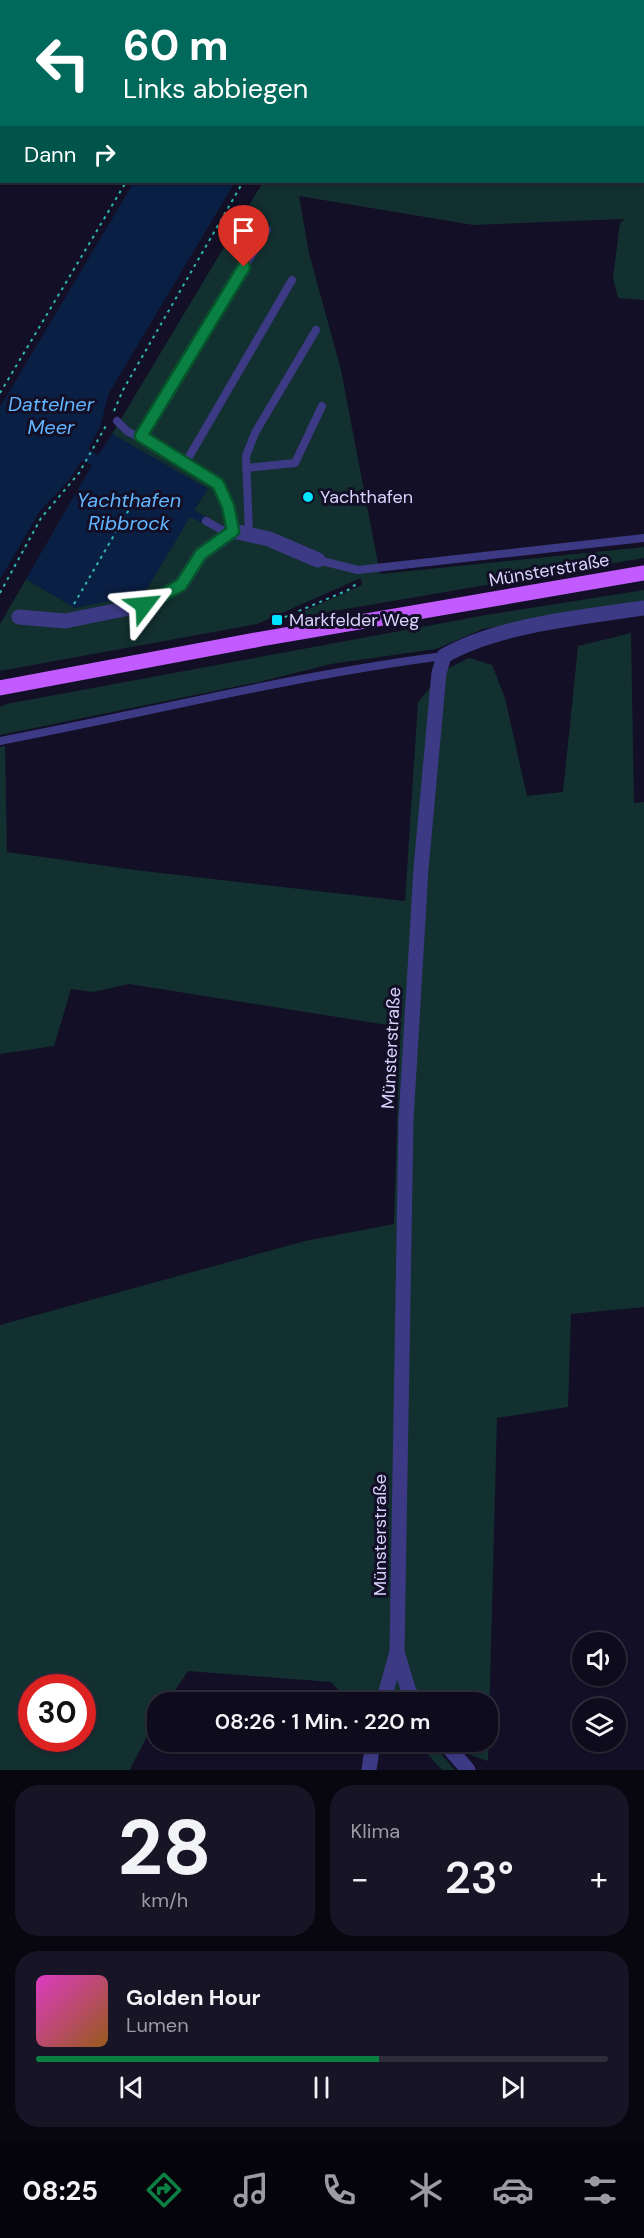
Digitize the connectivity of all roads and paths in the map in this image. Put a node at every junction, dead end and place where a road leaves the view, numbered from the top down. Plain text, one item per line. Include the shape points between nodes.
1 (125, 183) edge
2 (242, 183) edge
3 (267, 230) dead end
4 (292, 280) dead end
5 (316, 330) dead end
6 (0, 393) edge
7 (322, 406) dead end
8 (115, 417) joint
9 (108, 423) dead end
10 (141, 436) junction
11 (186, 462) junction
12 (246, 468) junction
13 (134, 501) dead end
14 (206, 521) dead end
15 (237, 533) junction
16 (644, 538) edge
17 (318, 560) joint
18 (358, 570) junction
19 (644, 573) edge
20 (0, 593) edge
21 (73, 607) dead end
22 (644, 609) edge
23 (19, 617) dead end
24 (274, 637) junction
25 (444, 656) junction
26 (0, 688) edge
27 (0, 741) edge
28 (397, 1652) junction
29 (386, 1692) edge
30 (410, 1692) edge
31 (372, 1752) edge
32 (453, 1752) edge
33 (369, 1770) edge
34 (468, 1770) edge

1 - 6 path
2 - 8 path via 123,390
3 - 10 lane
4 - 11 lane
5 - 12 lane via 255,433
7 - 12 lane via 295,463
8 - 10 lane via 126,431
9 - 20 path via 63,494 40,518
10 - 11 lane
11 - 15 lane via 218,484
12 - 15 lane
13 - 21 path
14 - 15 lane
15 - 17 street via 270,539
15 - 23 street via 201,554 181,585 144,605 65,621
16 - 18 lane, Münsterstraße
17 - 18 lane, Münsterstraße
18 - 24 path via 359,584 271,621
19 - 24 main road, Münsterstraße
22 - 25 street via 583,617 484,638
24 - 26 main road, Münsterstraße
25 - 27 lane via 358,667
25 - 28 street, Münsterstraße via 435,696 406,1120
28 - 29 street, Münsterstraße
28 - 30 street, Münsterstraße
31 - 33 street
32 - 34 street

